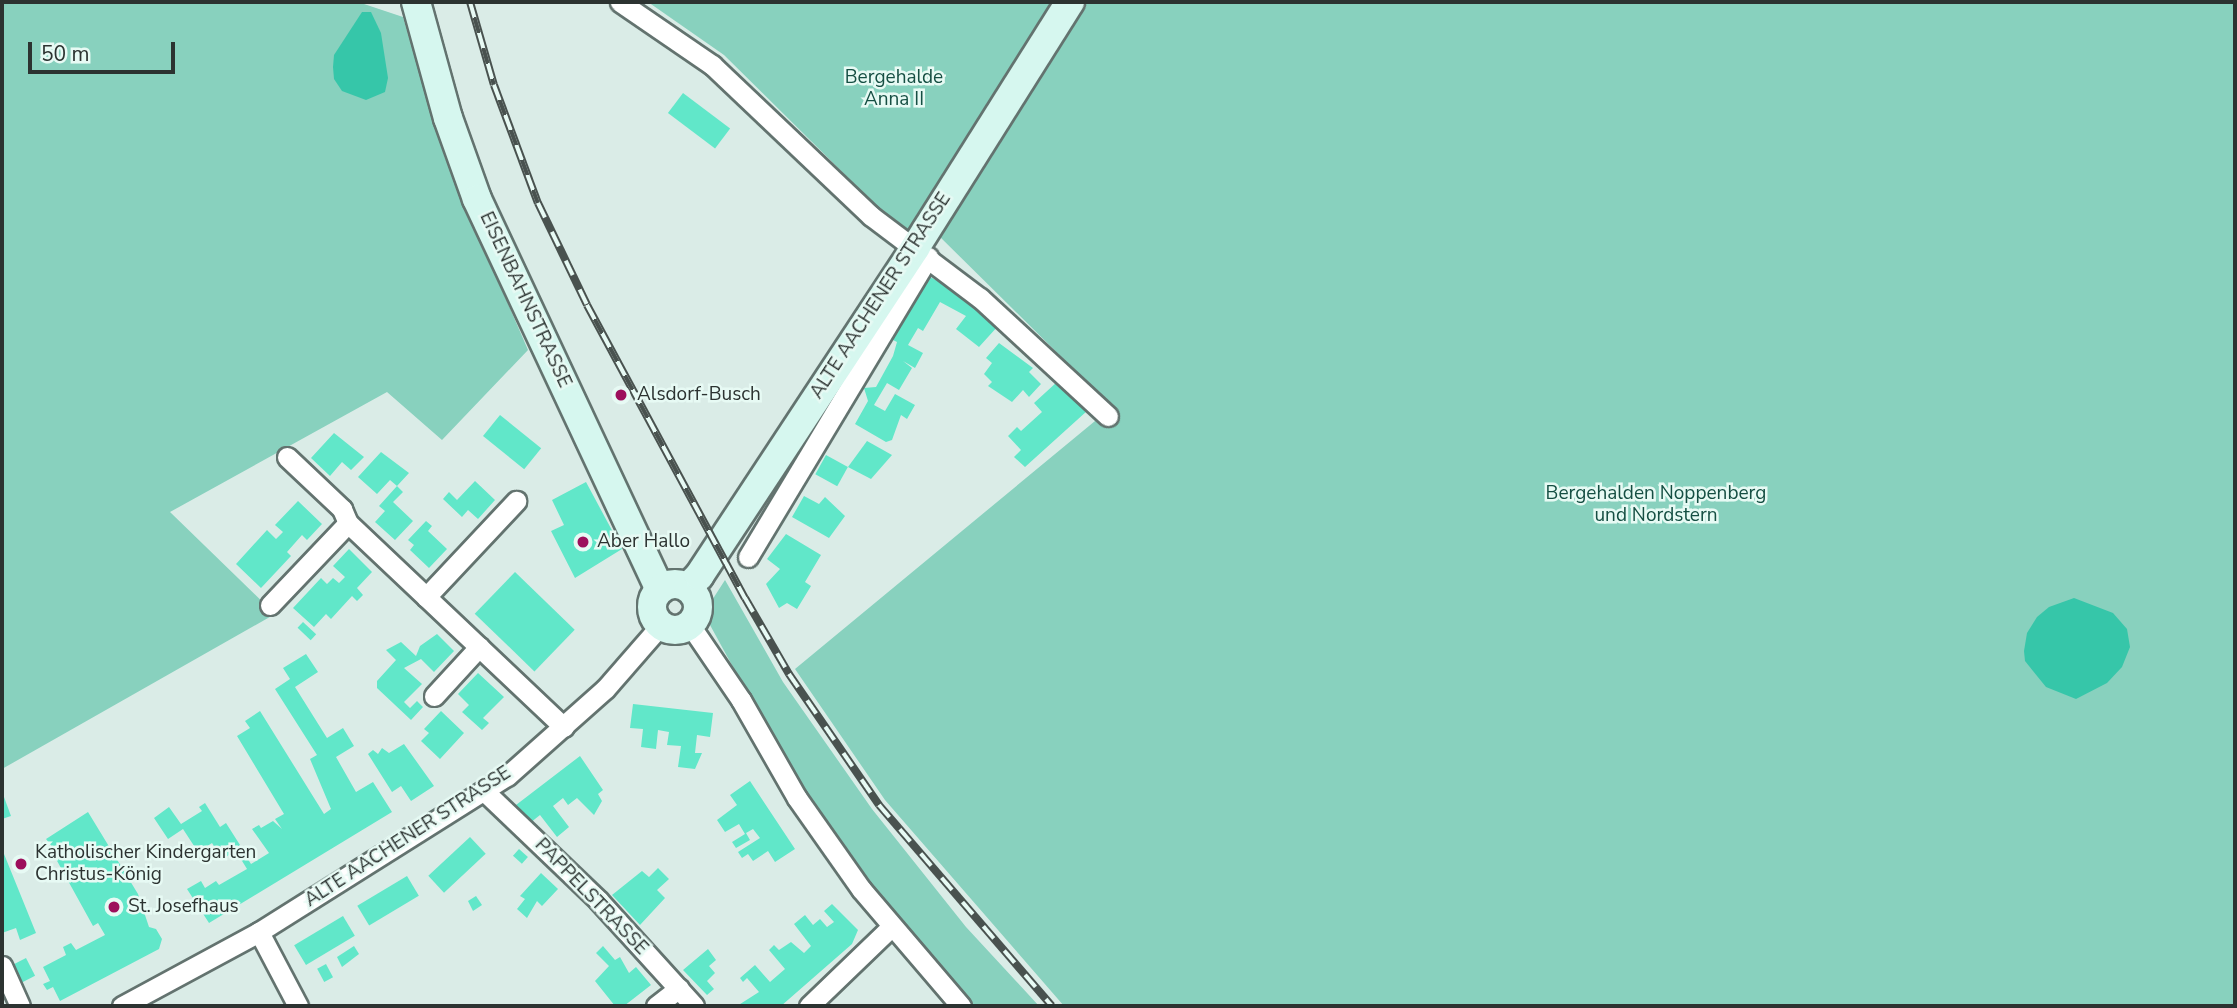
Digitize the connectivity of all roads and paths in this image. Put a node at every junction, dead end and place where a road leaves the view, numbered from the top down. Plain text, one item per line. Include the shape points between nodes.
1 (416, 2) edge
2 (620, 2) edge
3 (1070, 2) edge
4 (921, 253) junction
5 (1108, 416) dead end
6 (287, 457) dead end
7 (516, 501) dead end
8 (348, 523) junction
9 (748, 557) dead end
10 (674, 588) junction
11 (426, 597) junction
12 (270, 605) dead end
13 (660, 625) junction
14 (690, 625) junction
15 (479, 647) junction
16 (434, 696) dead end
17 (564, 727) junction
18 (484, 791) junction
19 (892, 926) junction
20 (259, 932) junction
21 (2, 966) edge
22 (679, 988) junction
23 (954, 1004) edge
24 (20, 1006) edge
25 (122, 1006) edge
26 (298, 1006) edge
27 (656, 1006) edge
28 (694, 1006) edge
29 (809, 1006) edge

1 - 10 street, EISENBAHNSTRASSE via 448,118 477,200
2 - 4 street via 712,65 871,216
3 - 4 street, ALTE AACHENER STRASSE
4 - 5 street via 1024,335
4 - 9 street, ALTE AACHENER STRASSE
4 - 10 street, ALTE AACHENER STRASSE via 717,550
6 - 8 street via 342,509
7 - 11 street
8 - 11 street
8 - 12 street
10 - 13 street via 652,607
10 - 14 street via 699,605
11 - 15 street
13 - 14 street via 676,631
13 - 17 street, ALTE AACHENER STRASSE
14 - 19 street via 741,700 797,798
15 - 16 street
15 - 17 street
17 - 18 street, ALTE AACHENER STRASSE
18 - 20 street, ALTE AACHENER STRASSE
18 - 22 street, PAPPELSTRASSE via 598,900
19 - 23 street
19 - 29 street
20 - 25 street, ALTE AACHENER STRASSE
20 - 26 street
21 - 24 street
22 - 27 street
22 - 28 street, PAPPELSTRASSE

